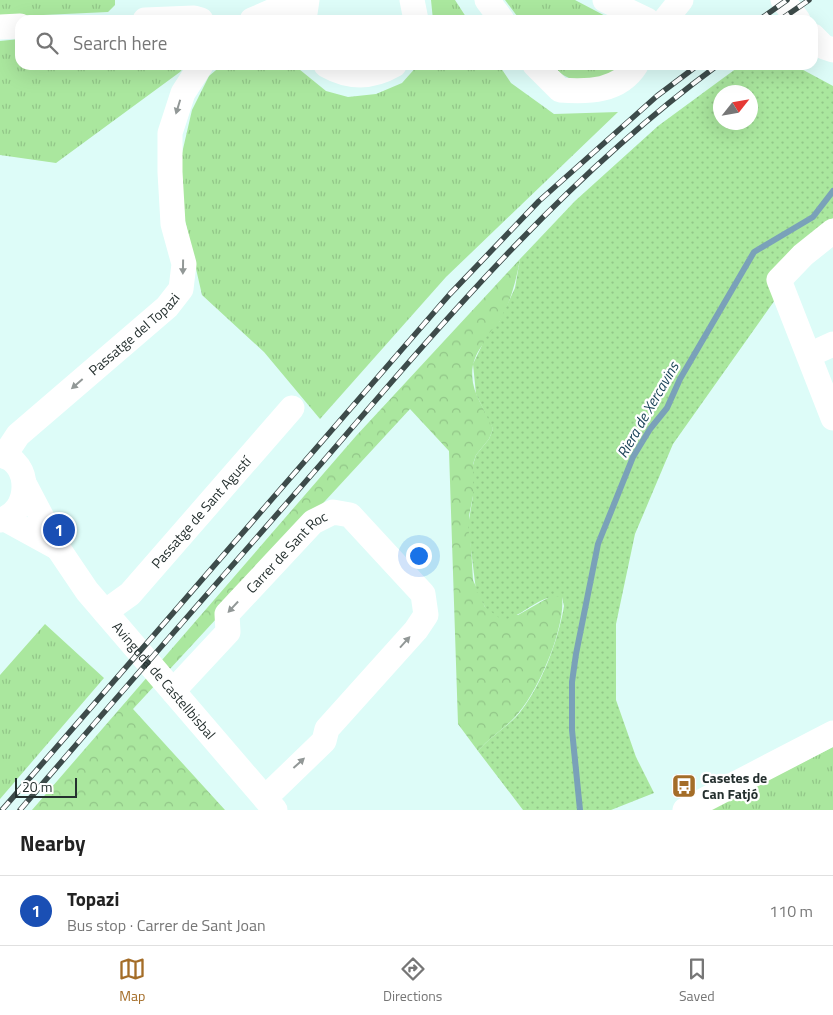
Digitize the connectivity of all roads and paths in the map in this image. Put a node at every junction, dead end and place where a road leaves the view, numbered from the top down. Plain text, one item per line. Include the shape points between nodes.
1 (412, 0) edge
2 (487, 0) edge
3 (605, 0) edge
4 (681, 0) edge
5 (784, 0) edge
6 (298, 6) edge
7 (268, 15) edge
8 (415, 15) edge
9 (498, 15) edge
10 (636, 15) edge
11 (669, 15) edge
12 (794, 15) edge
13 (0, 26) edge
14 (15, 26) edge
15 (818, 41) edge
16 (833, 50) edge
17 (197, 70) edge
18 (334, 70) edge
19 (385, 70) edge
20 (540, 70) edge
21 (633, 70) edge
22 (833, 231) edge
23 (833, 344) edge
24 (808, 355) junction
25 (292, 408) dead end
26 (833, 418) edge
27 (2, 455) edge
28 (25, 486) junction
29 (2, 520) edge
30 (58, 548) junction
31 (112, 620) junction
32 (167, 684) junction
33 (833, 733) edge
34 (270, 804) edge
35 (685, 810) edge

1 - 8 street
2 - 9 street
3 - 10 street
4 - 11 street
5 - 12 street
6 - 7 street
13 - 14 street
15 - 16 street
17 -> 27 street, Passatge del Topazi via 182,92 170,132 174,224 184,264 181,289 167,306 18,435
18 - 19 street via 359,77
20 - 21 street via 560,90 589,92 614,86
22 - 24 street via 779,280
23 - 24 street
24 - 26 street
25 - 31 street, Passatge de Sant Agustí via 130,594
27 - 28 street, Avinguda de Castellbisbal via 14,462 23,474
28 - 29 street via 22,503
28 - 30 street, Avinguda de Castellbisbal
29 - 30 street
30 - 31 street, Avinguda de Castellbisbal via 87,591
31 - 32 street, Avinguda de Castellbisbal
32 - 34 street, Avinguda de Castellbisbal
34 -> 32 street, Carrer de Sant Roc via 324,741 328,728 416,630 426,615 423,594 350,515 333,512 313,522 227,614 228,632
33 - 35 street

